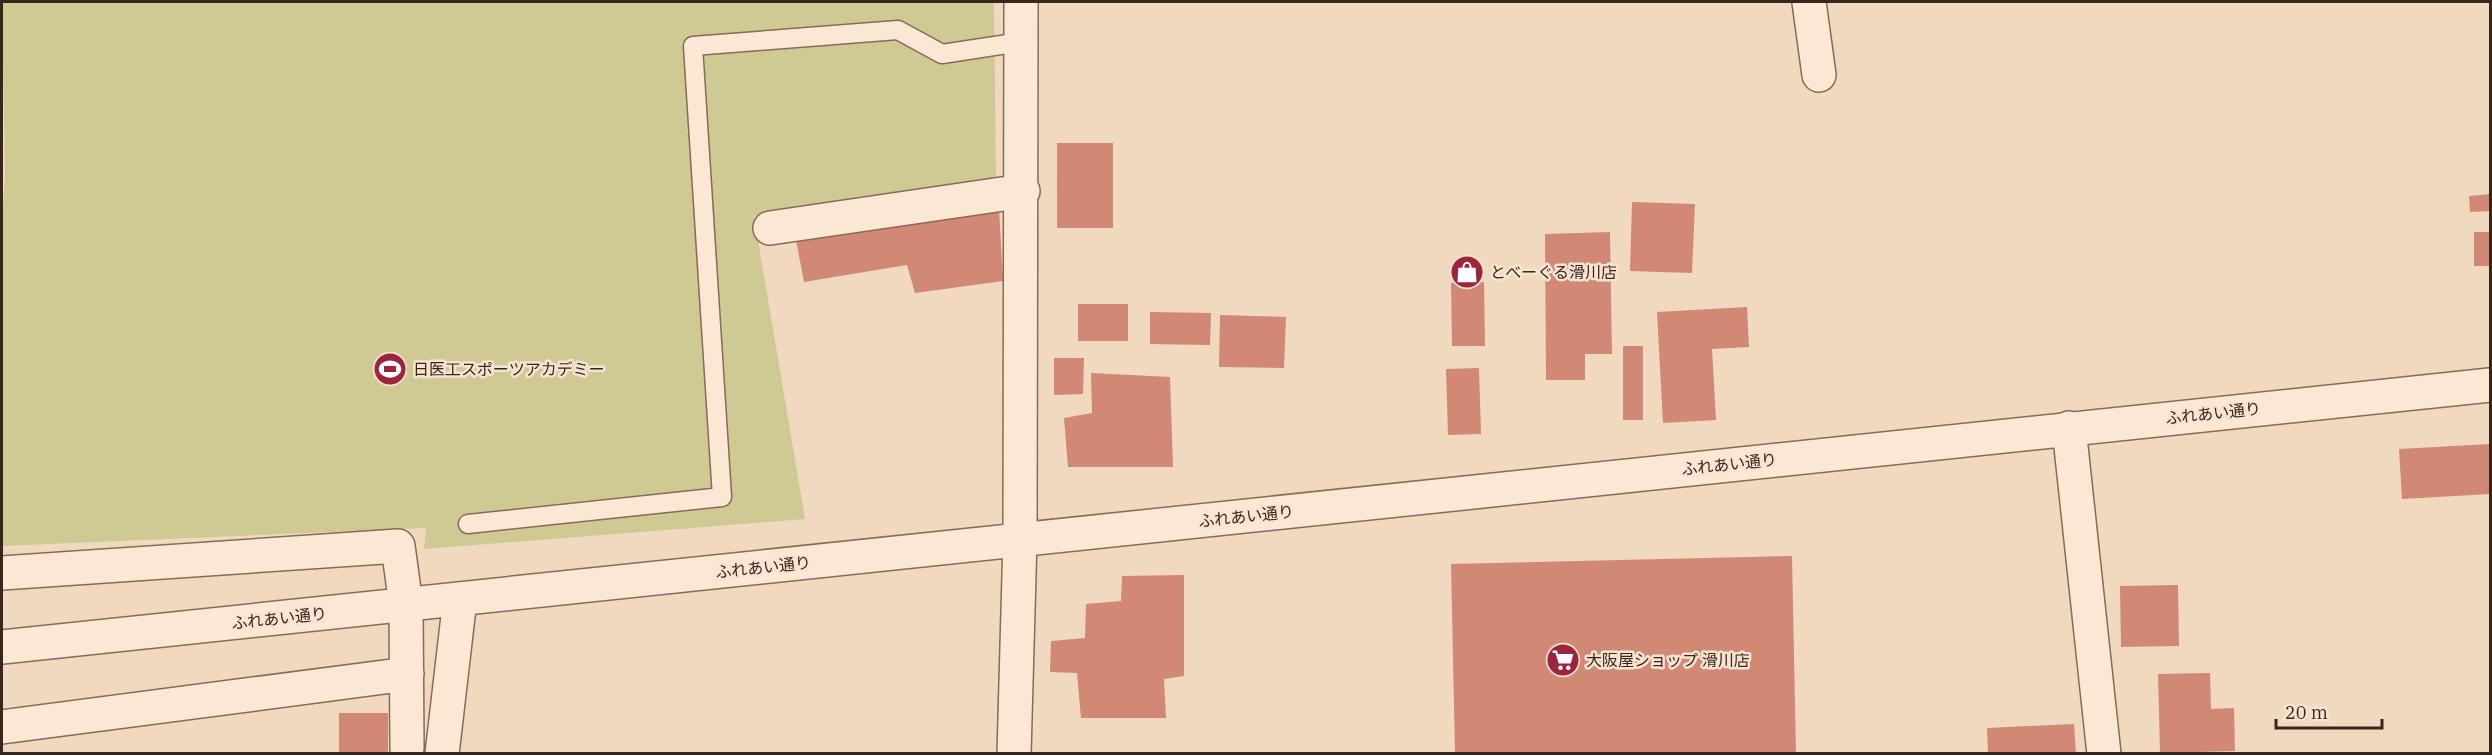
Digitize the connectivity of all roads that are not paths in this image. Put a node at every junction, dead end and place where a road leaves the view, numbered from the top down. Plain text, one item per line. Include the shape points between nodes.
1 (1021, 2) edge
2 (1809, 2) edge
3 (1020, 42) junction
4 (1819, 75) dead end
5 (1023, 191) junction
6 (770, 228) dead end
7 (2490, 385) edge
8 (2069, 428) junction
9 (468, 524) dead end
10 (1020, 539) junction
11 (2, 573) edge
12 (460, 599) junction
13 (406, 605) junction
14 (2, 647) edge
15 (407, 674) junction
16 (2, 727) edge
17 (407, 748) dead end
18 (442, 753) edge
19 (1014, 753) edge
20 (2104, 753) edge

1 - 3 street
2 - 4 street
3 - 5 street
3 - 9 lane via 942,54 898,30 693,45 722,497
5 - 6 street
5 - 10 street
7 - 8 street, ふれあい通り
8 - 10 street, ふれあい通り
8 - 20 street
10 - 12 street, ふれあい通り
10 - 19 street
11 - 13 street via 399,546
12 - 13 street, ふれあい通り
12 - 18 street
13 - 14 street, ふれあい通り
13 - 15 street
15 - 16 street
15 - 17 street

